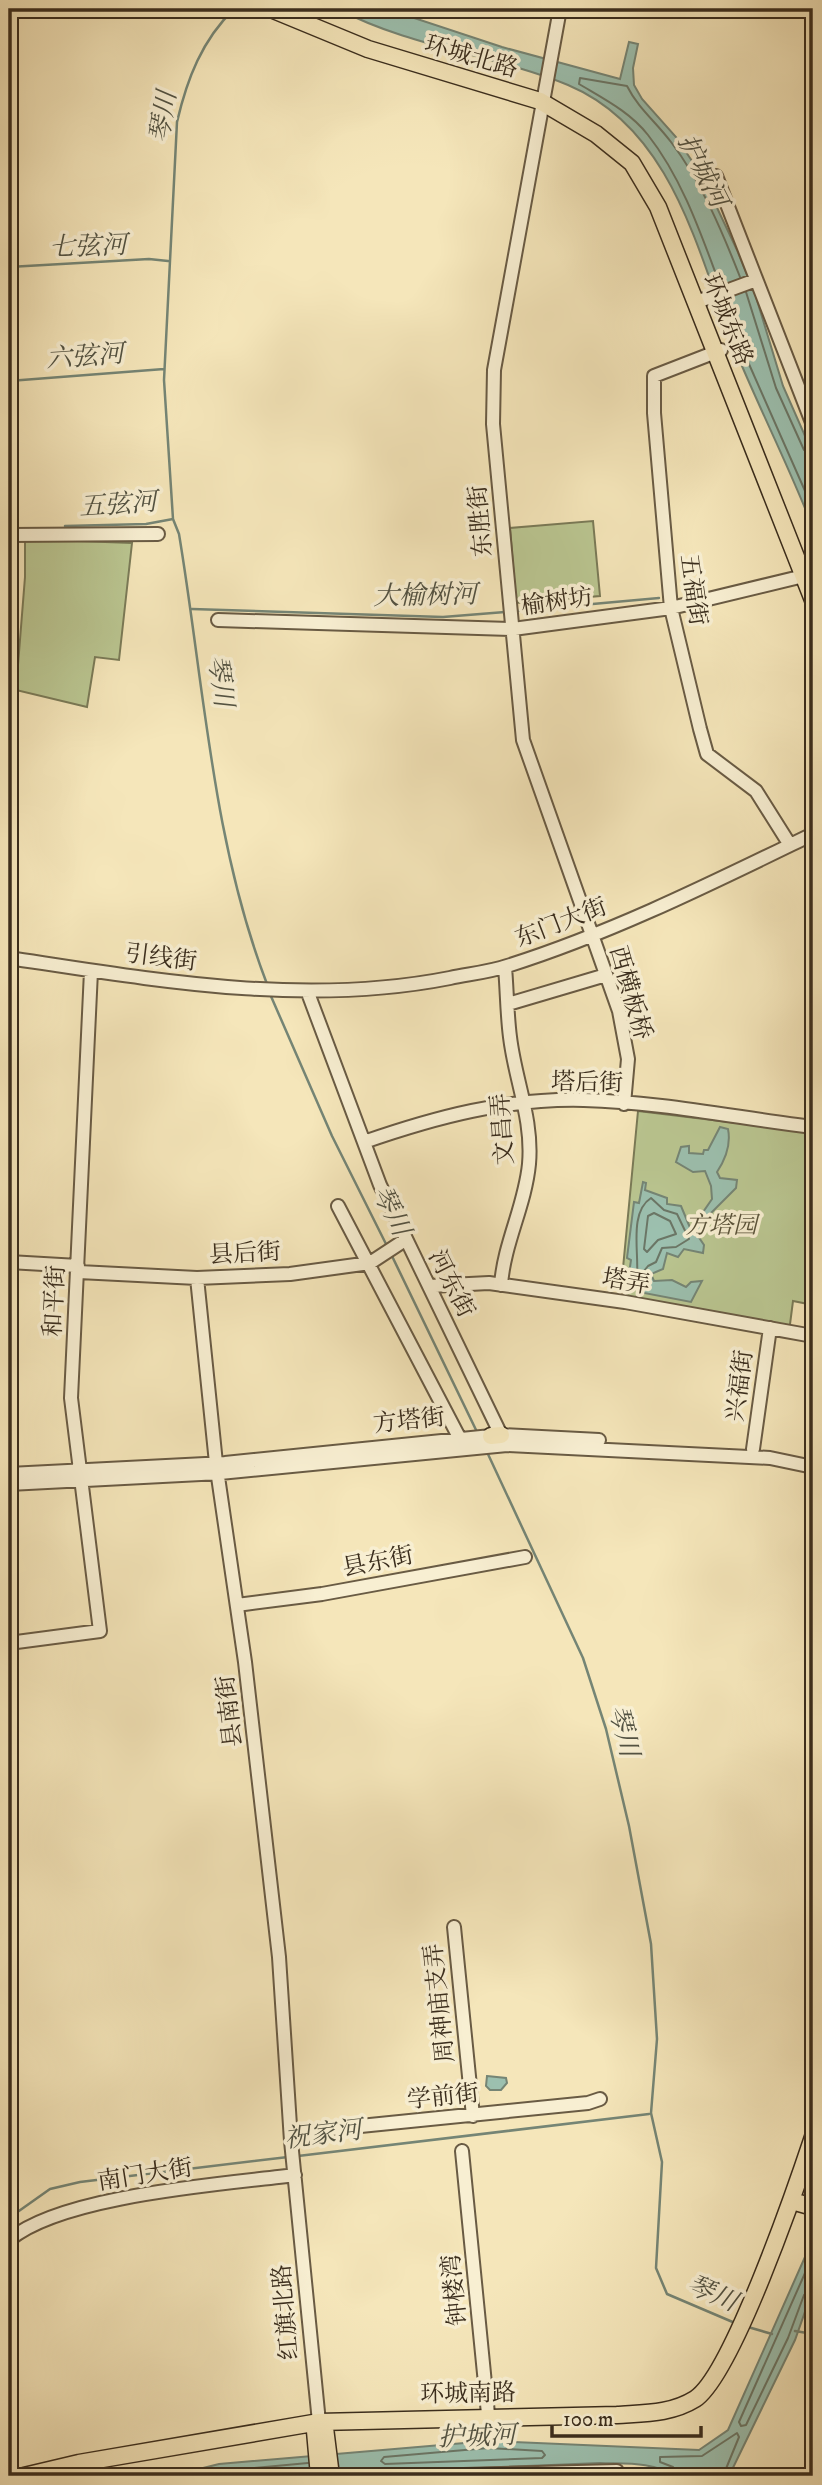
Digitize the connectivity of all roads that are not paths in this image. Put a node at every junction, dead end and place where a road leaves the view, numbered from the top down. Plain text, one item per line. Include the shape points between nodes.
1 (271, 9) edge
2 (285, 9) edge
3 (559, 9) edge
4 (541, 97) junction
5 (716, 176) dead end
6 (757, 280) junction
7 (702, 300) junction
8 (718, 351) junction
9 (813, 425) edge
10 (158, 534) dead end
11 (9, 535) edge
12 (810, 576) edge
13 (813, 600) edge
14 (671, 608) junction
15 (218, 620) dead end
16 (512, 625) junction
17 (813, 834) edge
18 (790, 845) junction
19 (591, 936) junction
20 (9, 958) edge
21 (505, 967) junction
22 (91, 971) junction
23 (606, 975) junction
24 (308, 992) junction
25 (508, 1003) junction
26 (526, 1104) junction
27 (624, 1104) junction
28 (813, 1127) edge
29 (364, 1142) junction
30 (338, 1206) dead end
31 (405, 1240) junction
32 (9, 1262) edge
33 (370, 1263) junction
34 (78, 1269) junction
35 (197, 1278) junction
36 (501, 1285) junction
37 (430, 1286) junction
38 (769, 1328) junction
39 (813, 1336) edge
40 (496, 1439) junction
41 (469, 1442) junction
42 (753, 1449) junction
43 (813, 1459) edge
44 (813, 1467) edge
45 (218, 1468) junction
46 (9, 1474) edge
47 (79, 1477) junction
48 (9, 1484) edge
49 (525, 1557) dead end
50 (237, 1605) junction
51 (9, 1643) edge
52 (454, 1927) dead end
53 (600, 2099) dead end
54 (473, 2116) junction
55 (291, 2137) junction
56 (813, 2137) edge
57 (462, 2151) dead end
58 (813, 2166) edge
59 (294, 2171) junction
60 (803, 2199) edge
61 (9, 2240) edge
62 (489, 2420) junction
63 (320, 2427) junction
64 (323, 2452) junction
65 (617, 2471) dead end
66 (24, 2476) edge
67 (60, 2476) edge
68 (319, 2476) edge
69 (331, 2476) edge
70 (426, 2476) edge

1 - 4 main road, 环城北路 via 369,49
2 - 4 main road, 环城北路 via 373,46
3 - 4 street, 东胜街
4 - 7 main road, 环城东路 via 593,122 634,155 662,199
4 - 8 main road, 环城东路 via 632,163 658,206
4 - 16 street, 东胜街 via 494,370 493,424
5 - 6 street
6 - 7 street
6 - 9 street
7 - 8 main road, 环城东路
8 - 12 main road, 环城东路
8 - 14 street, 五福街 via 654,376
10 - 11 street
12 - 13 main road, 环城东路
12 - 14 street, 榆树坊
14 - 16 street, 榆树坊
14 - 18 street, 五福街 via 707,754 756,791
15 - 16 street, 榆树坊
16 - 19 street, 东胜街 via 523,740
17 - 18 street, 东门大街
18 - 19 street, 东门大街
19 - 21 street, 东门大街
19 - 23 street, 西横板桥
20 - 22 street, 引线街
21 - 24 street, 东门大街 via 408,986
21 - 25 street, 文昌弄
22 - 24 street, 引线街
22 - 34 street, 和平街
23 - 25 street
23 - 27 street, 西横板桥 via 628,1059
24 - 29 street, 河东街
25 - 26 street, 文昌弄 via 510,1039
26 - 27 street, 塔后街 via 583,1100
26 - 29 street, 塔后街 via 441,1116
26 - 36 street, 文昌弄 via 529,1162 503,1259
27 - 28 street, 塔后街
29 - 31 street, 河东街
30 - 33 street
31 - 33 street, 县后街
31 - 37 street, 河东街
32 - 34 street, 县后街
33 - 35 street, 县后街 via 290,1274
33 - 41 street
34 - 35 street, 县后街
34 - 47 street, 和平街 via 71,1398
35 - 45 street, 县南街
36 - 37 street, 塔弄
36 - 38 street, 塔弄
37 - 40 street, 河东街
38 - 39 street, 塔弄
38 - 42 street, 兴福街
40 - 41 street, 方塔街
40 - 42 street, 方塔街
40 - 44 street, 方塔街 via 770,1458
41 - 45 street, 方塔街
42 - 43 street, 方塔街
45 - 47 street, 方塔街
45 - 50 street, 县南街
46 - 47 street, 方塔街
47 - 48 street, 方塔街
47 - 51 street, 和平街 via 100,1631
49 - 50 street, 县东街
50 - 55 street, 县南街 via 279,1956
52 - 54 street, 周神庙支弄
53 - 54 street, 学前街
54 - 55 street, 学前街
55 - 59 street, 红旗北路
56 - 60 main road
57 - 62 street, 钟楼湾
58 - 60 main road
59 - 61 street, 南门大街 via 87,2206
59 - 63 street, 红旗北路
60 - 62 main road, 环城南路 via 708,2394 675,2417 653,2422
62 - 63 main road, 环城南路
63 - 64 main road, 红旗北路
63 - 66 main road, 环城南路 via 79,2463
63 - 67 main road, 环城南路
64 - 68 main road
64 - 69 main road, 红旗北路
65 - 70 street

